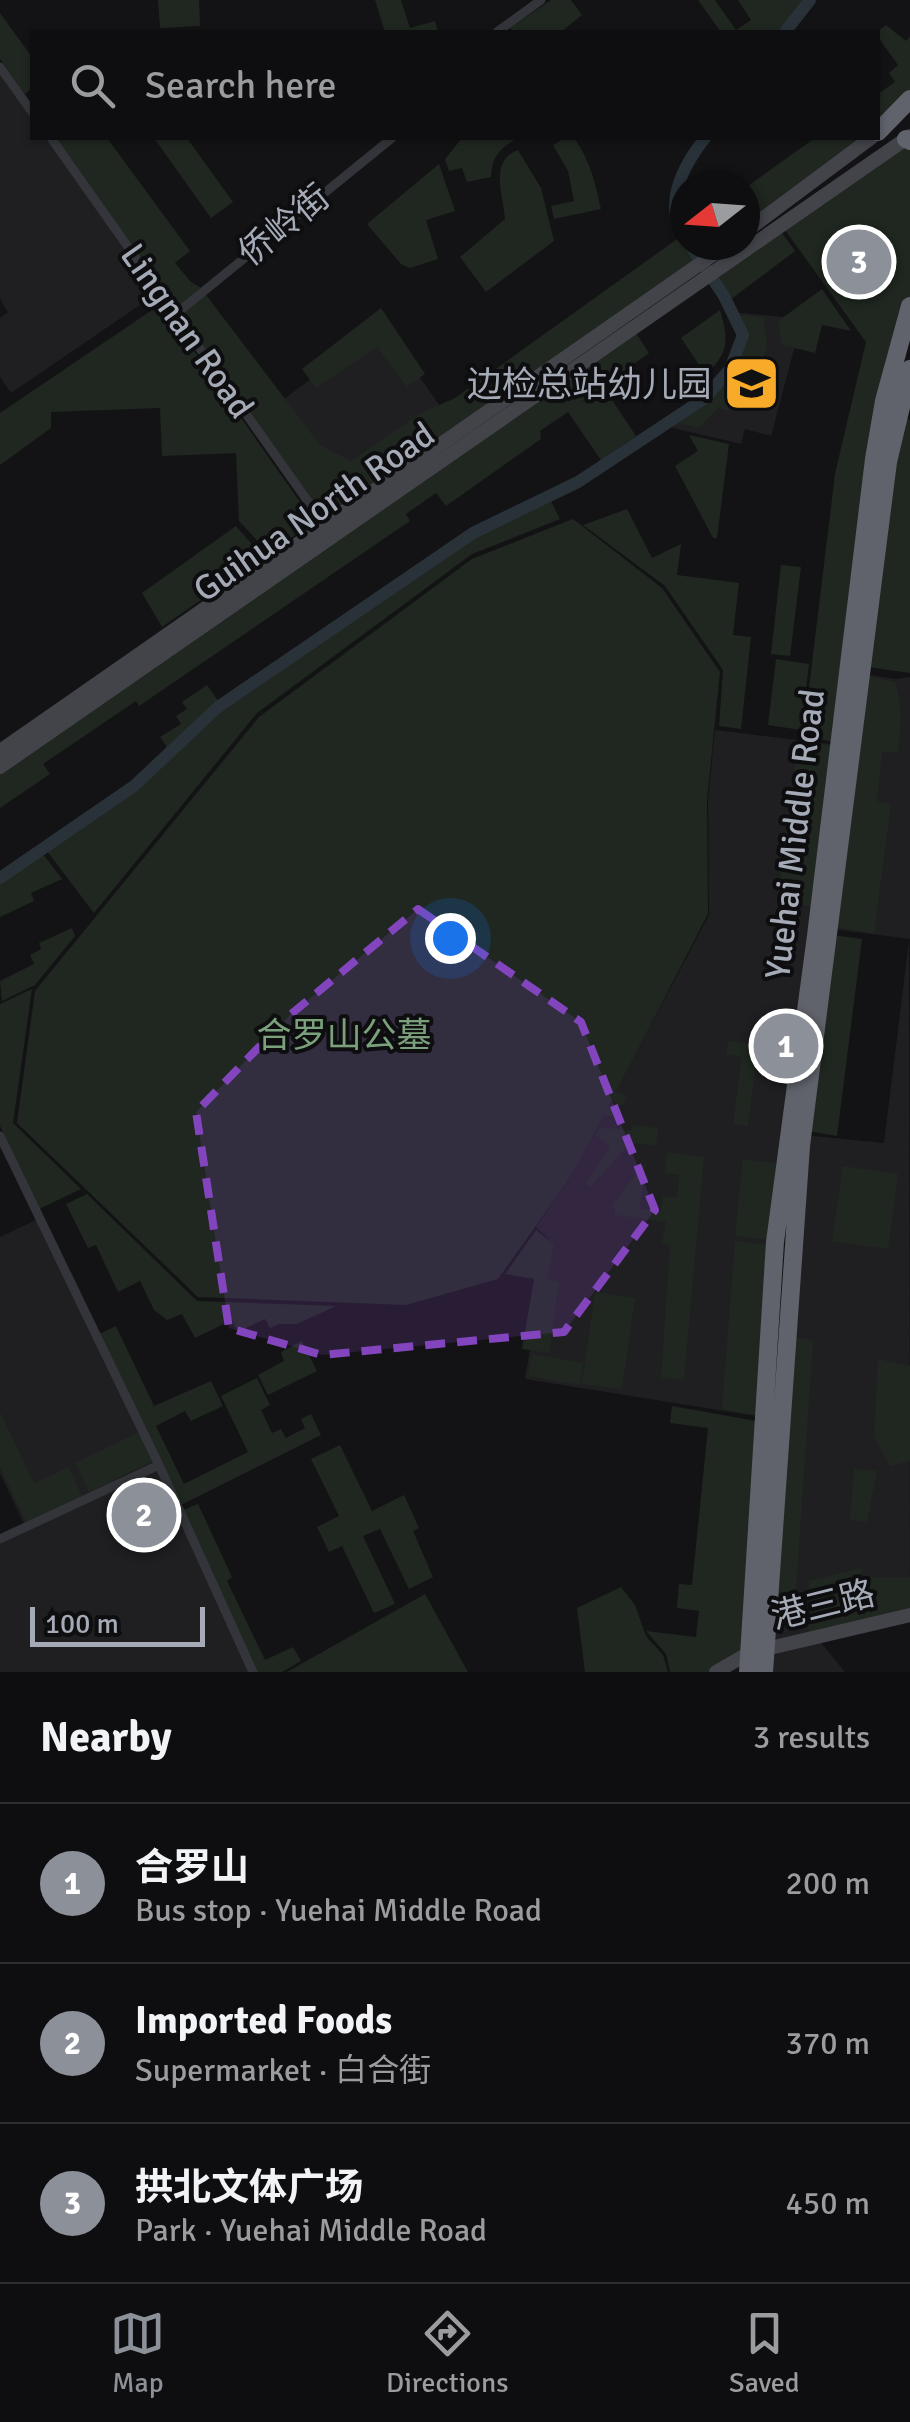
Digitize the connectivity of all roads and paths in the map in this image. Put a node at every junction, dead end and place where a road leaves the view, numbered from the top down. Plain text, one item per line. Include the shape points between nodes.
1 (541, 0) edge
2 (500, 30) edge
3 (0, 67) edge
4 (910, 99) edge
5 (30, 109) edge
6 (910, 110) edge
7 (880, 130) edge
8 (880, 131) edge
9 (909, 138) edge
10 (52, 140) edge
11 (390, 140) edge
12 (868, 140) edge
13 (760, 221) edge
14 (717, 260) edge
15 (714, 264) junction
16 (910, 306) edge
17 (177, 313) junction
18 (910, 369) edge
19 (328, 530) junction
20 (0, 751) edge
21 (0, 766) edge
22 (0, 1136) edge
23 (159, 1464) junction
24 (0, 1539) edge
25 (910, 1615) edge
26 (754, 1658) edge
27 (253, 1672) edge
28 (716, 1672) edge
29 (764, 1672) edge

1 - 2 street
3 - 5 street
4 - 7 highway
6 - 8 main road
9 - 15 main road, Guihua North Road
10 - 17 street, Lingnan Road
11 - 17 street, 侨岭街
12 - 13 main road
14 - 15 main road, Guihua North Road
15 - 19 main road, Guihua North Road
16 - 26 highway, Yuehai Middle Road via 874,458 779,1204
17 - 19 street, Lingnan Road
18 - 26 highway, Yuehai Middle Road via 888,462 801,1146
19 - 20 main road, Guihua North Road
19 - 21 main road, Guihua North Road
22 - 23 street
23 - 24 street
23 - 27 street
25 - 26 main road, 港三路
26 - 28 main road, 港三路
26 - 29 highway, Yuehai Middle Road

